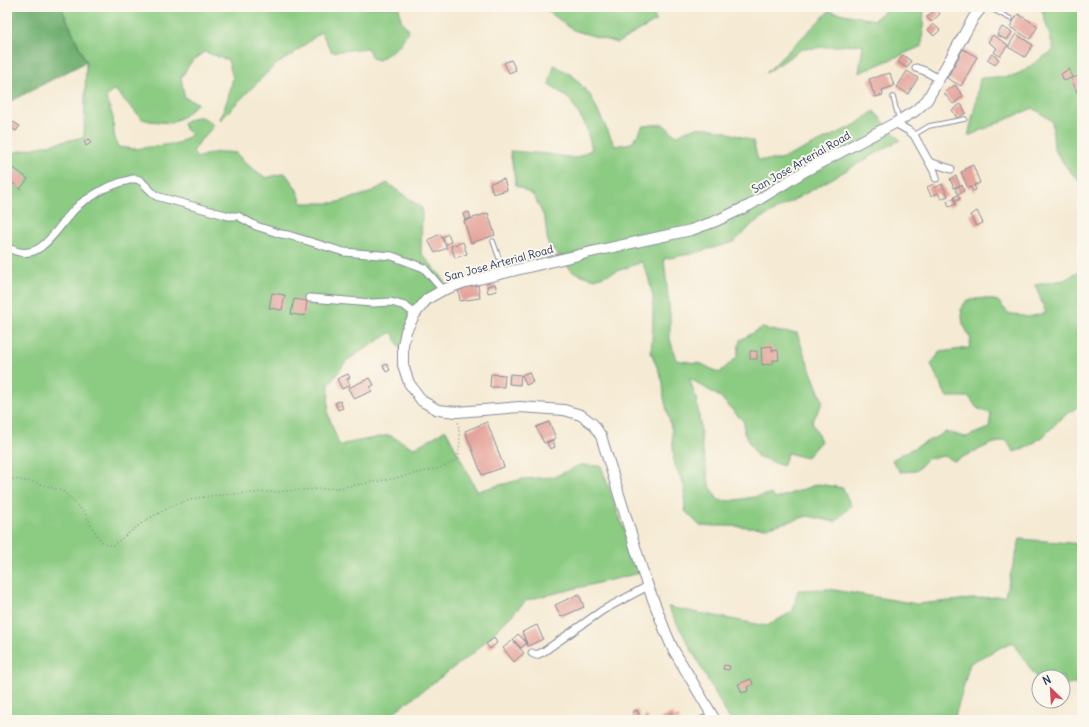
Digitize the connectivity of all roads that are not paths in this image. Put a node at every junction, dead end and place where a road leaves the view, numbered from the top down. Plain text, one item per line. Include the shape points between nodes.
1 (982, 7) edge
2 (988, 7) edge
3 (1012, 19) dead end
4 (916, 68) dead end
5 (939, 79) junction
6 (893, 97) dead end
7 (965, 119) dead end
8 (897, 122) junction
9 (914, 135) junction
10 (929, 162) junction
11 (951, 169) dead end
12 (936, 178) dead end
13 (493, 241) dead end
14 (7, 247) edge
15 (505, 272) junction
16 (443, 290) junction
17 (310, 298) dead end
18 (415, 314) junction
19 (648, 586) junction
20 (532, 653) dead end
21 (713, 717) edge
22 (698, 720) edge

1 - 5 main road, San Jose Arterial Road
2 - 3 lane
4 - 5 street
5 - 8 main road, San Jose Arterial Road via 927,100
6 - 8 lane
7 - 9 lane via 929,126
8 - 9 street
8 - 15 main road, San Jose Arterial Road via 805,171 750,205 716,221 691,230
9 - 10 street
10 - 11 street
10 - 12 street
13 - 15 lane
14 - 16 street via 23,253 32,253 51,238 79,205 106,188 137,179 156,196 228,216 238,216 256,226 281,234 344,252 392,256 424,268
15 - 16 main road, San Jose Arterial Road
16 - 18 main road, San Jose Arterial Road via 427,300
17 - 18 street via 391,302 405,306
18 - 19 main road, San Jose Arterial Road via 406,331 403,365 409,383 422,401 438,410 457,412 520,407 564,410 581,415 593,424 601,436
19 - 20 street via 603,610 543,652 536,655
19 - 21 main road, San Jose Arterial Road via 673,649
21 - 22 lane

